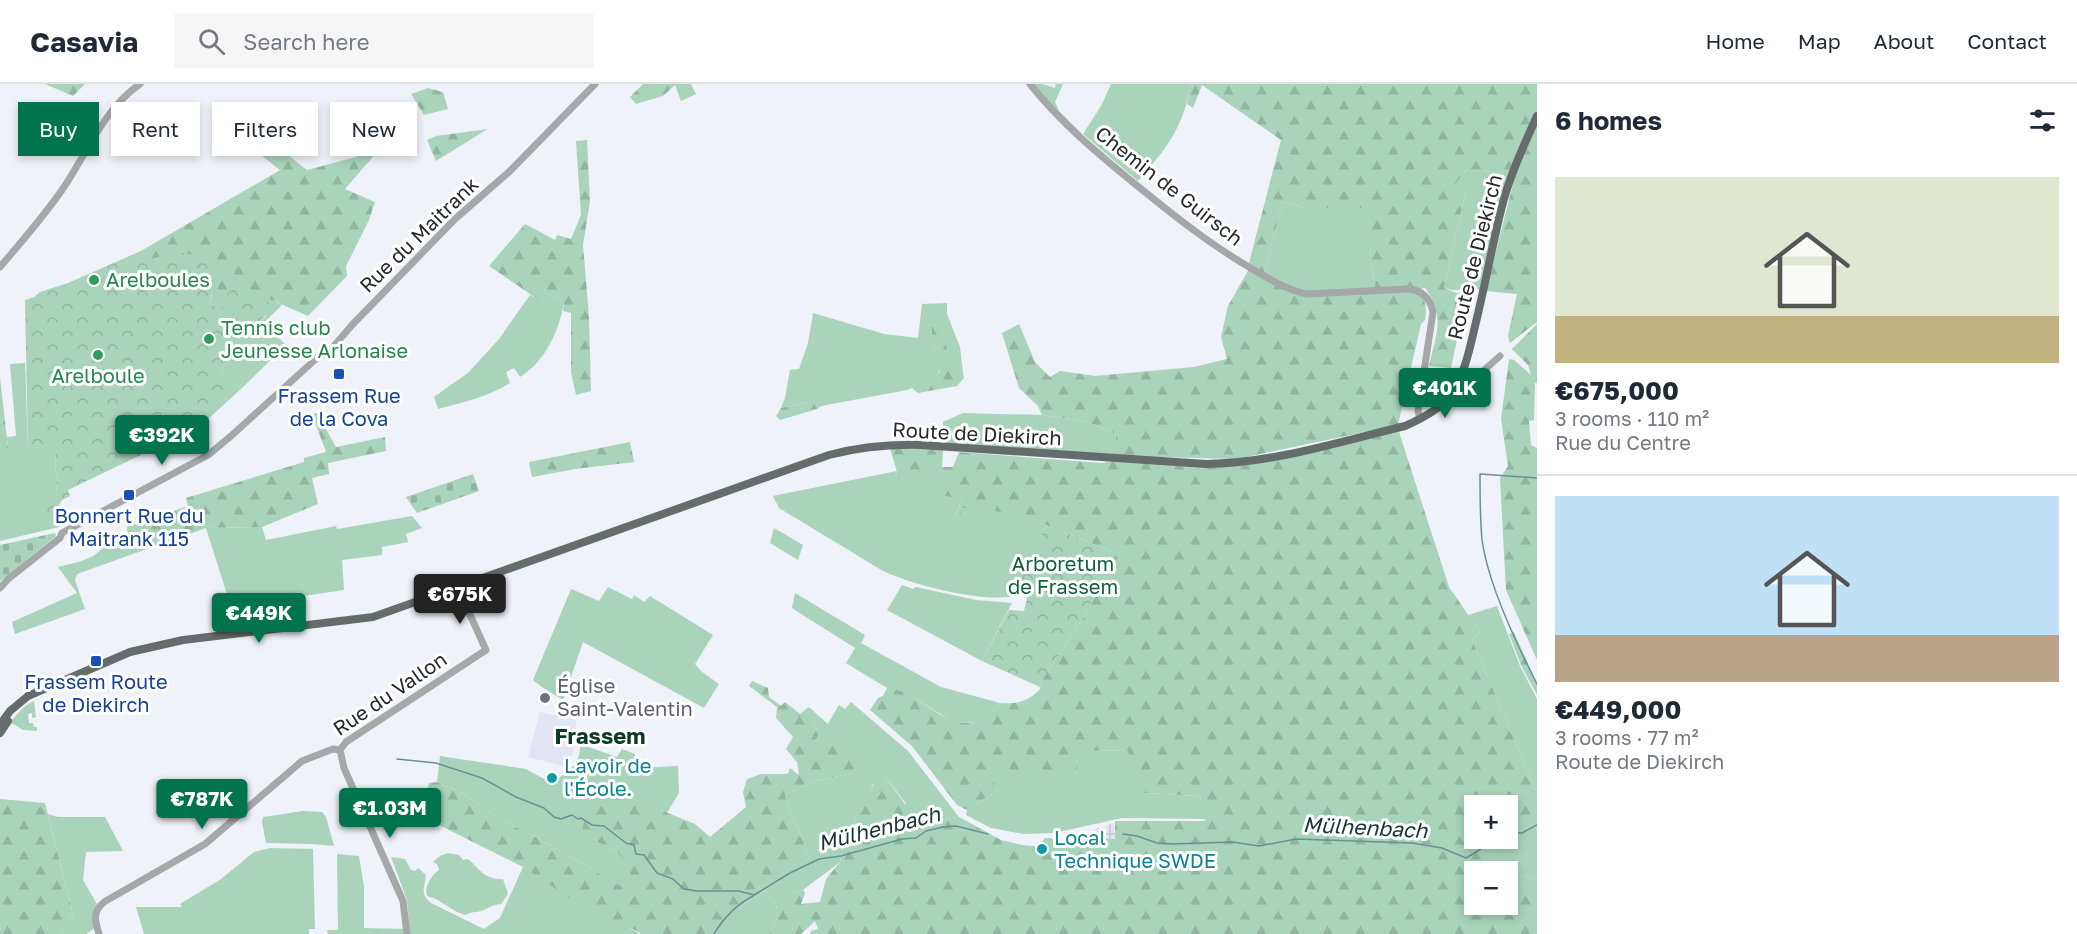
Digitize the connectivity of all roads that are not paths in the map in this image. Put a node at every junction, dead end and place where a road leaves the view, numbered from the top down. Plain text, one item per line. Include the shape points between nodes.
1 (140, 84) edge
2 (595, 84) edge
3 (1030, 84) edge
4 (1537, 116) edge
5 (0, 267) edge
6 (1500, 356) dead end
7 (1461, 385) junction
8 (1420, 419) junction
9 (0, 588) edge
10 (458, 588) junction
11 (53, 685) junction
12 (0, 724) edge
13 (0, 733) edge
14 (340, 750) junction
15 (99, 934) edge
16 (407, 934) edge

1 - 5 street via 116,105 65,185
2 - 9 street, Rue du Maitrank via 509,172 455,219 328,353 318,357 231,436 208,455 62,533
3 - 8 street, Chemin de Guirsch via 1061,120 1193,231 1265,276 1307,294 1408,289 1428,298 1433,312
4 - 7 main road, Route de Diekirch via 1505,196
6 - 7 street
7 - 8 main road, Route de Diekirch
8 - 10 main road, Route de Diekirch via 1324,446 1231,464 921,445 852,449
10 - 11 main road, Route de Diekirch via 373,617 158,644 113,658
10 - 14 street, Rue du Vallon via 486,650 346,742
11 - 12 main road via 25,699
11 - 13 main road via 24,705
14 - 15 street, Rue du Vallon via 302,761 205,844 104,902 95,914
14 - 16 street via 344,768 403,901

